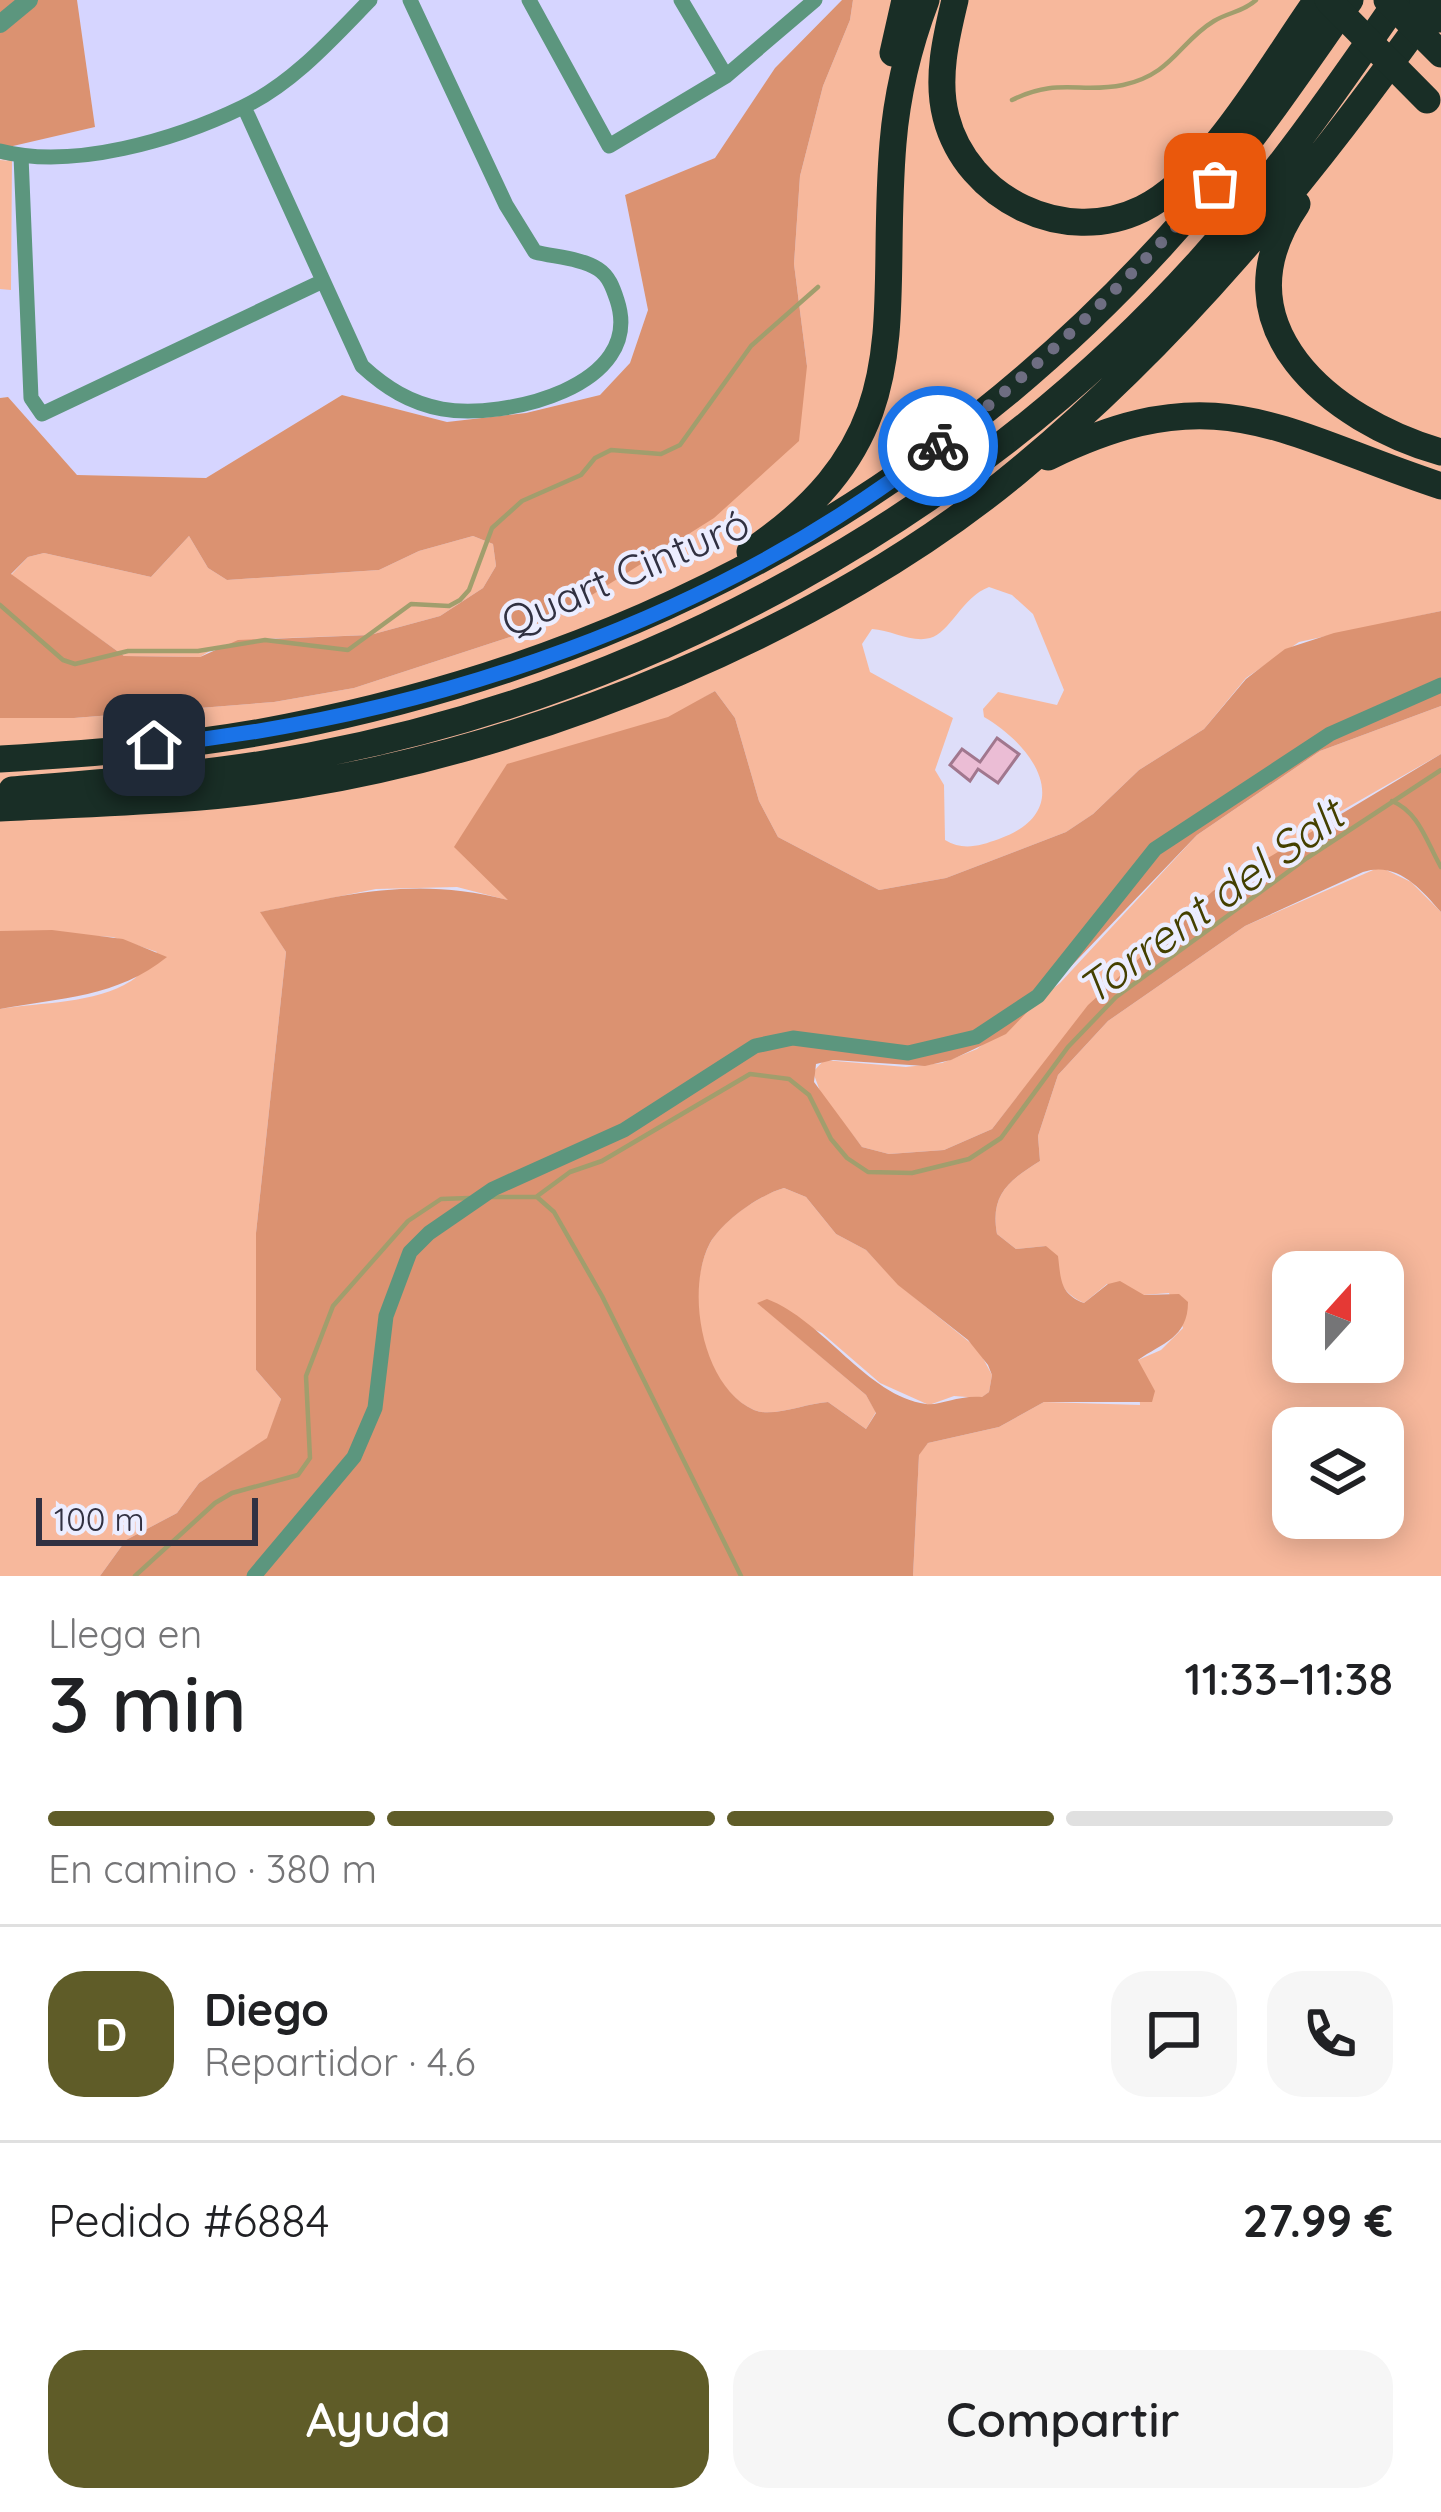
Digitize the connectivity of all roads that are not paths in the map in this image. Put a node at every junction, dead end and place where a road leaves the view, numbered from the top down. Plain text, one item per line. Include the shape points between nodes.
1 (29, 0) edge
2 (370, 0) edge
3 (410, 0) edge
4 (529, 0) edge
5 (681, 0) edge
6 (815, 0) edge
7 (905, 0) edge
8 (926, 0) edge
9 (955, 0) edge
10 (1317, 0) edge
11 (1328, 0) edge
12 (1350, 0) edge
13 (1387, 0) edge
14 (1398, 0) edge
15 (1423, 0) edge
16 (1437, 0) edge
17 (1441, 19) edge
18 (0, 24) edge
19 (1441, 54) edge
20 (726, 76) junction
21 (1434, 106) edge
22 (244, 107) junction
23 (893, 141) junction
24 (1334, 143) junction
25 (0, 151) edge
26 (21, 156) junction
27 (323, 281) junction
28 (1441, 452) edge
29 (1017, 472) junction
30 (1441, 486) edge
31 (621, 626) junction
32 (1441, 685) edge
33 (0, 759) edge
34 (0, 790) edge
35 (0, 808) edge
36 (254, 1576) edge

1 - 18 street
2 - 22 street via 307,63
3 - 27 street via 506,206 535,252 596,268 609,280 621,314 619,338 590,376 509,409 446,410 385,387 362,366
4 - 20 street via 610,146
5 - 20 street
6 - 20 street
7 - 23 highway via 887,107
8 - 23 highway
9 - 10 highway via 942,85 962,158 1008,201 1072,221 1142,209 1181,180
11 - 21 highway, bridge
12 - 31 highway, Quart Cinturó via 1215,184 1030,373 851,508 758,565
13 - 19 highway, bridge
14 - 34 highway, Quart Cinturó via 1253,199 1110,353 939,490 779,588 664,645 433,727 221,771
15 - 17 highway, bridge
16 - 24 highway
22 - 26 street via 116,152
22 - 27 street
23 - 31 highway via 884,369 859,438 796,517
24 - 28 highway via 1280,239 1270,286 1277,331 1313,386 1365,422
24 - 29 highway via 1217,282
25 - 26 street
26 - 27 street via 31,398 42,414
29 - 30 highway via 1118,426 1212,415 1290,429
29 - 35 highway via 878,569 742,642 496,740 301,784
31 - 33 highway, Quart Cinturó via 437,692 284,728
32 - 36 street via 1330,734 1154,849 1038,996 987,1031 908,1053 793,1038 755,1046 624,1130 493,1189 429,1233 410,1252 386,1316 375,1408 354,1457

